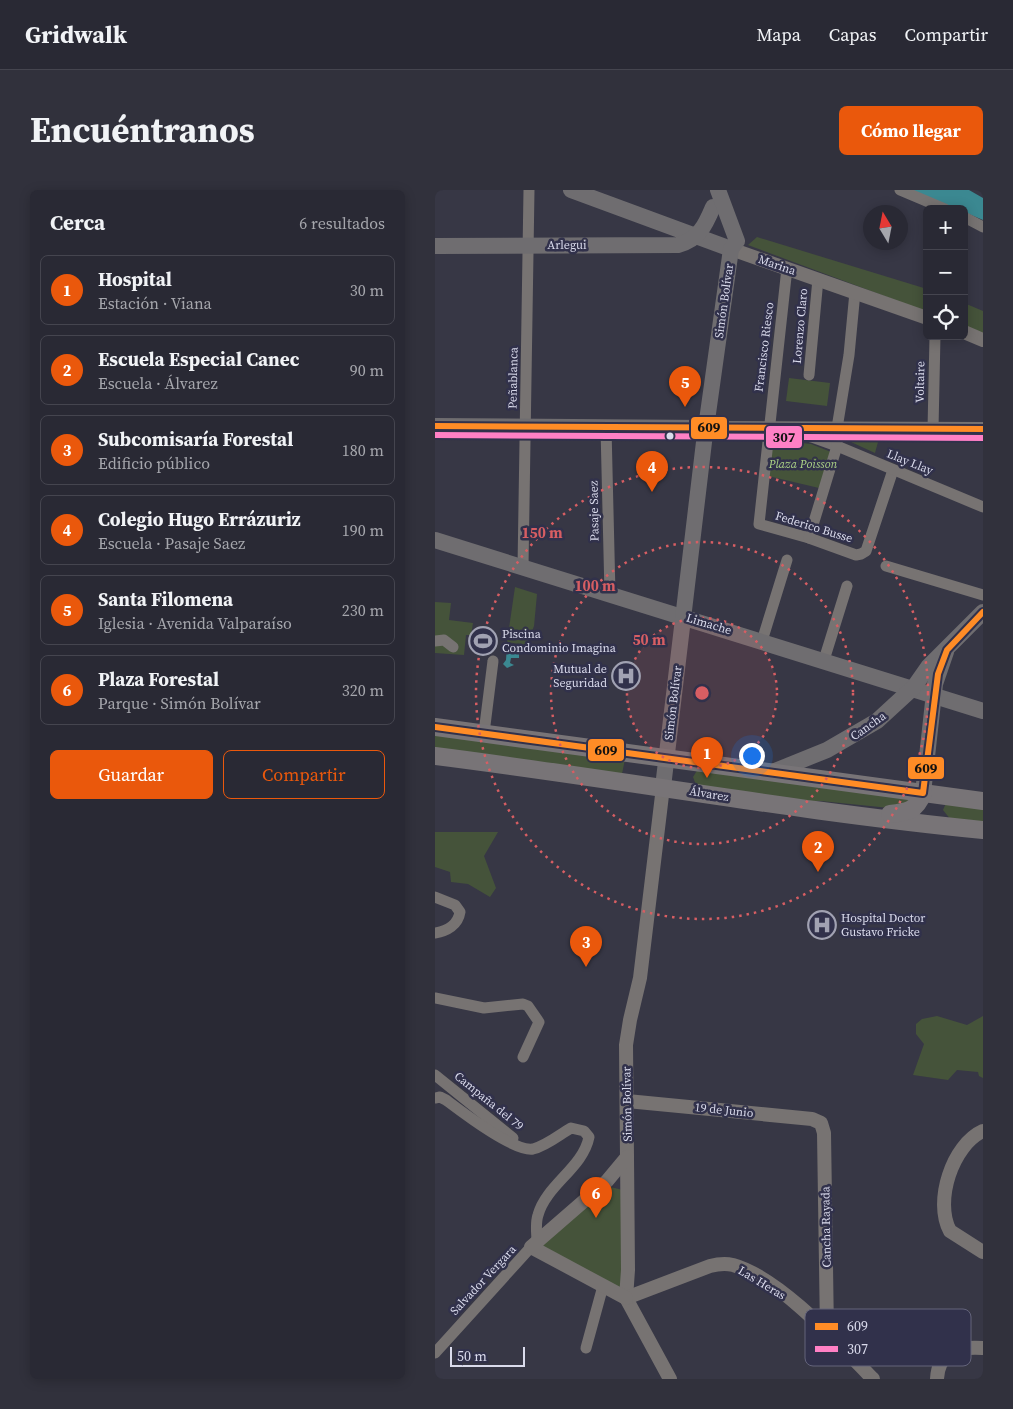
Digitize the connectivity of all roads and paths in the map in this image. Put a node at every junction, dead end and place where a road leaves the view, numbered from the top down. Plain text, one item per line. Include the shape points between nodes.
1 (529, 190) edge
2 (571, 190) edge
3 (707, 190) edge
4 (718, 190) edge
5 (900, 190) edge
6 (936, 205) edge
7 (713, 207) junction
8 (968, 219) edge
9 (983, 227) edge
10 (700, 232) junction
11 (731, 243) junction
12 (528, 245) junction
13 (435, 246) edge
14 (787, 268) junction
15 (818, 279) junction
16 (855, 292) junction
17 (923, 317) edge
18 (968, 334) edge
19 (935, 340) edge
20 (983, 340) edge
21 (809, 375) dead end
22 (435, 426) edge
23 (526, 428) junction
24 (606, 428) junction
25 (706, 428) junction
26 (769, 428) junction
27 (837, 428) junction
28 (983, 428) edge
29 (933, 429) junction
30 (837, 446) junction
31 (893, 470) junction
32 (983, 507) edge
33 (759, 524) joint
34 (809, 538) junction
35 (435, 540) edge
36 (787, 560) dead end
37 (886, 566) dead end
38 (523, 567) junction
39 (847, 586) dead end
40 (610, 594) junction
41 (983, 594) edge
42 (983, 612) edge
43 (683, 616) junction
44 (435, 641) edge
45 (762, 641) junction
46 (453, 647) dead end
47 (947, 650) junction
48 (824, 660) junction
49 (493, 661) dead end
50 (914, 687) junction
51 (935, 694) junction
52 (983, 710) edge
53 (435, 727) edge
54 (463, 731) junction
55 (484, 734) junction
56 (441, 757) edge
57 (667, 758) junction
58 (770, 773) junction
59 (663, 787) junction
60 (923, 794) junction
61 (983, 802) edge
62 (862, 818) junction
63 (983, 830) edge
64 (435, 897) edge
65 (435, 933) edge
66 (435, 998) edge
67 (523, 1057) dead end
68 (435, 1075) edge
69 (437, 1097) edge
70 (627, 1101) junction
71 (821, 1123) joint
72 (983, 1131) edge
73 (526, 1149) junction
74 (627, 1157) junction
75 (607, 1181) junction
76 (627, 1188) junction
77 (534, 1245) junction
78 (983, 1252) edge
79 (603, 1286) junction
80 (626, 1298) junction
81 (827, 1309) edge
82 (805, 1312) edge
83 (586, 1348) dead end
84 (435, 1353) edge
85 (860, 1366) edge
86 (940, 1366) edge
87 (670, 1379) edge
88 (873, 1379) edge
89 (937, 1379) edge

1 - 12 street, Peñablanca
2 - 10 main road, Marina
3 - 7 main road
4 - 11 main road
5 - 6 street
7 - 10 main road
7 - 11 main road
8 - 9 street
10 - 11 main road, Marina
10 - 12 main road, Arlegui via 685,243 670,245
11 - 14 street, Marina
11 - 25 main road, Simón Bolívar
12 - 13 main road, Arlegui
12 - 23 street, Peñablanca
14 - 15 street, Marina
14 - 26 street, Francisco Riesco
15 - 16 street, Marina
15 - 21 street, Lorenzo Claro
16 - 17 street, Marina
16 - 27 street
18 - 20 street
19 - 29 street, Voltaire
22 - 23 main road
23 - 24 main road
23 - 38 street, Peñablanca
24 - 25 main road
24 - 40 street, Pasaje Saez
25 - 26 street
25 - 43 main road, Simón Bolívar
26 - 27 street
26 - 30 street, Llay Llay
26 - 33 street, Francisco Riesco
27 - 29 street
27 - 30 street
28 - 29 street
30 - 31 street, Llay Llay
30 - 34 street
31 - 32 street, Llay Llay
31 - 34 street, Federico Busse via 866,551 855,555
33 - 34 street, Federico Busse
35 - 38 main road, Limache
36 - 45 street
37 - 41 street
38 - 40 main road, Limache
39 - 48 street
40 - 43 main road, Limache
42 - 47 main road, Cancha
43 - 45 main road, Limache
43 - 57 main road, Simón Bolívar
44 - 46 street via 444,640
45 - 48 main road, Limache
47 - 50 main road, Cancha via 928,667
47 - 51 main road, Cancha via 935,684
48 - 50 main road, Limache
49 - 55 street
50 - 51 main road, Limache
50 - 58 main road, Cancha via 862,732
51 - 52 main road, Limache
51 - 60 main road, Cancha
53 - 54 main road
54 - 55 main road
54 - 56 main road via 455,734
55 - 57 main road
56 - 59 main road, Álvarez
57 - 58 main road
57 - 59 main road, Simón Bolívar
58 - 60 main road
59 - 62 main road, Álvarez
59 - 70 street, Simón Bolívar via 641,968 627,1045
60 - 61 main road
60 - 62 main road via 910,812
62 - 63 main road, Álvarez
64 - 65 street via 455,905 460,912 453,926
66 - 67 street via 484,1008 528,1006 539,1022
68 - 73 street, Campaña del 79
69 - 73 street, Campaña del 79 via 497,1136
70 - 71 street, 19 de Junio via 812,1119
70 - 74 street, Simón Bolívar
71 - 81 street, Cancha Rayada via 824,1133
72 - 78 street via 969,1140 953,1164 943,1208 949,1231
73 - 77 street, Campaña del 79 via 540,1146 571,1128 585,1131 589,1137 584,1151 541,1208
74 - 75 street, Simón Bolívar
74 - 76 street, Simón Bolívar
75 - 76 street
75 - 77 street, Simón Bolívar
76 - 80 street, Simón Bolívar
77 - 79 street
77 - 84 street, Salvador Vergara
79 - 80 street
79 - 83 street
80 - 82 street, Las Heras via 723,1263 760,1278
80 - 87 street, Simón Bolívar
85 - 88 street, Las Heras
86 - 89 street

